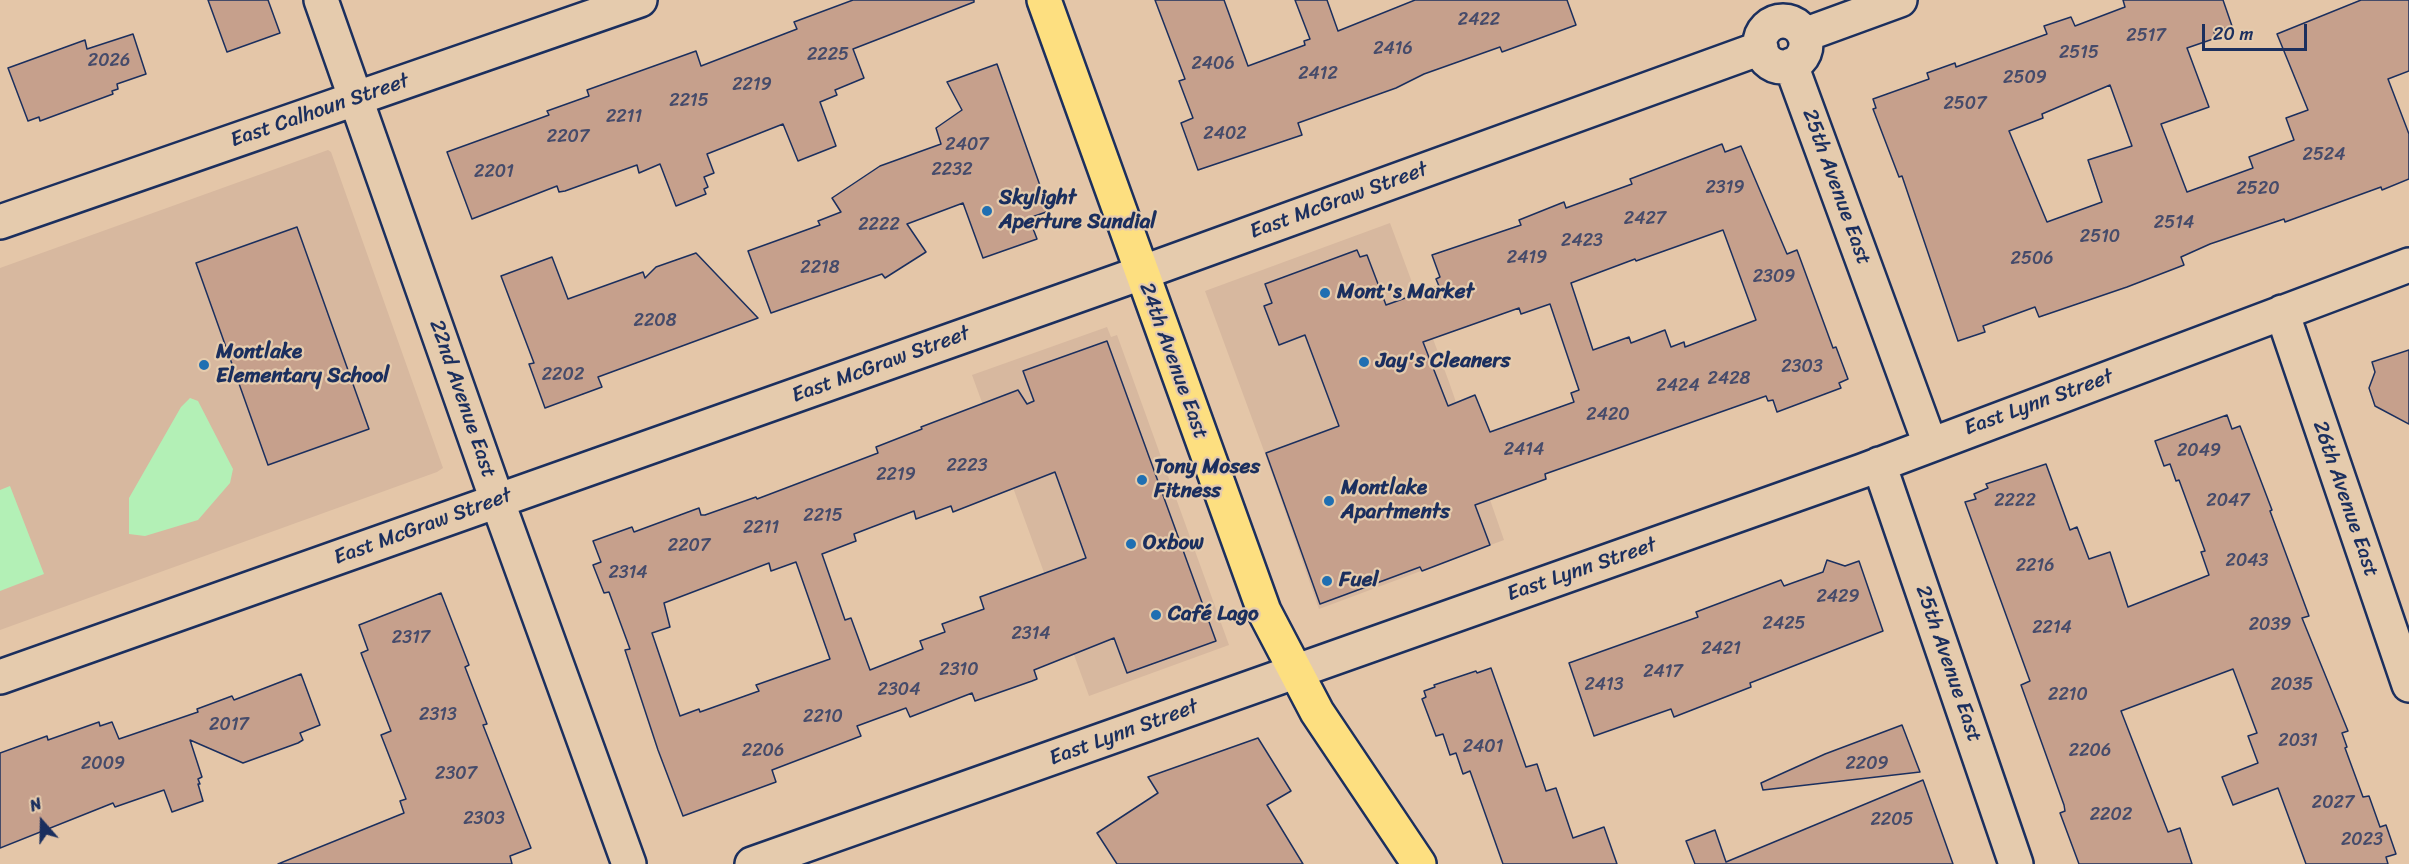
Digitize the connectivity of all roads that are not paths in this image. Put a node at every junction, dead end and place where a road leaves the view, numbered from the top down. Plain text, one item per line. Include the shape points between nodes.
1 (321, 0) edge
2 (639, 0) edge
3 (1044, 0) edge
4 (1900, 0) edge
5 (1778, 26) edge
6 (357, 98) junction
7 (0, 222) edge
8 (2409, 265) edge
9 (1141, 273) junction
10 (2282, 312) junction
11 (1930, 444) junction
12 (1879, 465) junction
13 (497, 500) junction
14 (1295, 672) junction
15 (0, 677) edge
16 (2409, 685) edge
17 (629, 864) edge
18 (752, 864) edge
19 (1419, 864) edge
20 (2016, 864) edge

1 - 6 street, 22nd Avenue East
2 - 6 street, East Calhoun Street
3 - 9 main road, 24th Avenue East
4 - 5 street, East McGraw Street
5 - 9 street, East McGraw Street
5 - 11 street, 25th Avenue East via 1806,47 1791,65
6 - 7 street, East Calhoun Street
6 - 13 street, 22nd Avenue East
8 - 10 street, East Lynn Street
9 - 13 street, East McGraw Street
9 - 14 main road, 24th Avenue East via 1264,611
10 - 11 street, East Lynn Street
10 - 16 street, 26th Avenue East
11 - 12 street, East Lynn Street
12 - 14 street, East Lynn Street
12 - 20 street, 25th Avenue East
13 - 15 street, East McGraw Street
13 - 17 street, 22nd Avenue East
14 - 18 street, East Lynn Street
14 - 19 main road, 24th Avenue East via 1317,712

